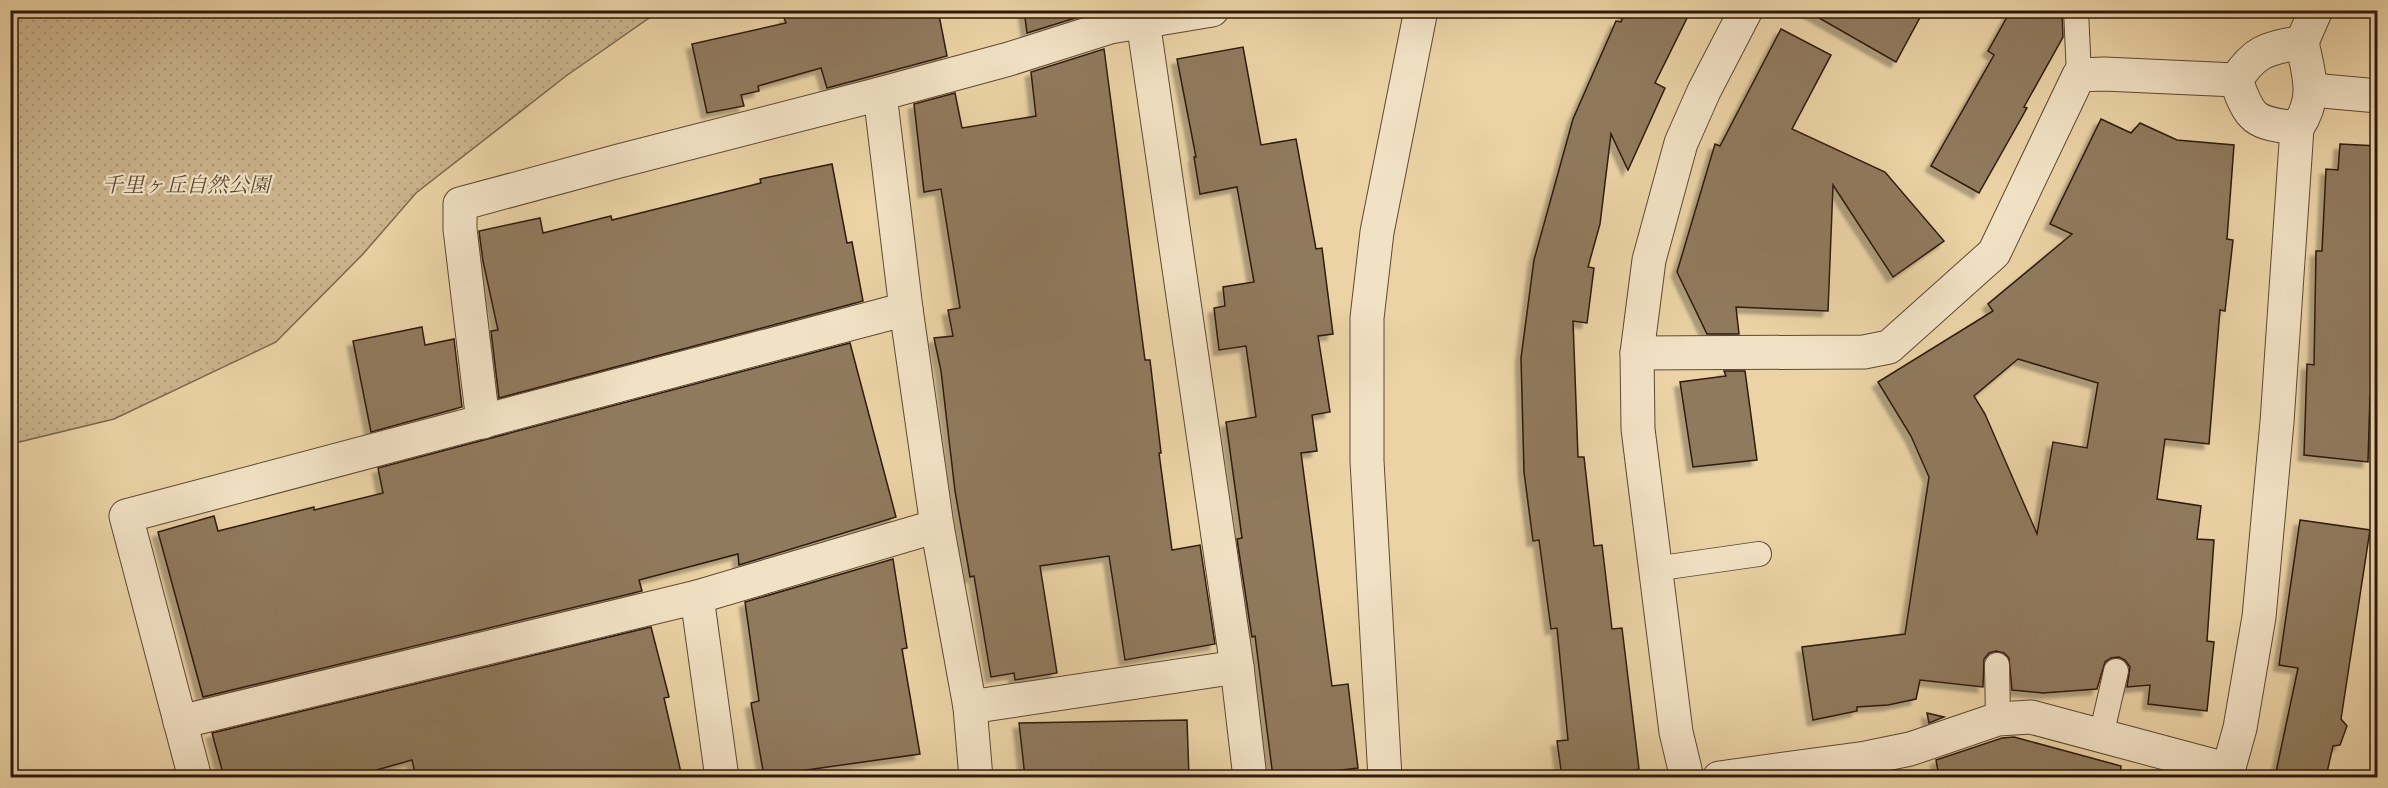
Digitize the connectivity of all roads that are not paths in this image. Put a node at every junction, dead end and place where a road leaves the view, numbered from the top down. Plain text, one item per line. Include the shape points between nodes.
1 (1212, 10) edge
2 (1421, 10) edge
3 (1746, 10) edge
4 (2076, 10) edge
5 (2316, 10) edge
6 (1143, 21) junction
7 (2302, 42) junction
8 (2079, 75) junction
9 (2236, 80) junction
10 (2312, 90) junction
11 (880, 94) junction
12 (2378, 96) edge
13 (2297, 128) junction
14 (906, 309) junction
15 (1637, 353) junction
16 (483, 422) junction
17 (937, 526) junction
18 (1759, 554) dead end
19 (1654, 569) junction
20 (697, 597) junction
21 (1997, 665) dead end
22 (1237, 667) junction
23 (2116, 671) dead end
24 (970, 707) junction
25 (1998, 719) junction
26 (180, 722) junction
27 (2102, 736) junction
28 (2228, 774) edge
29 (195, 777) edge
30 (722, 777) edge
31 (976, 777) edge
32 (1250, 777) edge
33 (1384, 777) edge
34 (1687, 777) edge
35 (1719, 777) edge

1 - 6 street
2 - 33 street via 1377,232 1367,318 1367,461
3 - 15 street via 1681,143 1649,260
4 - 8 lane
5 - 7 street
6 - 11 street via 1110,27
6 - 22 street
7 - 9 street via 2259,53 2248,61
7 - 10 street
8 - 9 street
8 - 15 street via 1994,253 1890,347 1864,352
9 - 13 street via 2251,114 2267,124
10 - 12 street
10 - 13 street via 2307,113
11 - 14 street
11 - 16 street via 460,204 459,229
13 - 28 street via 2259,617
14 - 16 street
14 - 17 street
15 - 19 street via 1638,429
16 - 26 street via 126,516
17 - 20 street
17 - 24 street
18 - 19 lane
19 - 34 street via 1676,732
20 - 26 street
20 - 30 street
21 - 25 lane
22 - 24 street
22 - 32 street
23 - 27 lane
24 - 31 street
25 - 27 street via 2031,717
25 - 35 street via 1910,749
26 - 29 street
27 - 28 street

